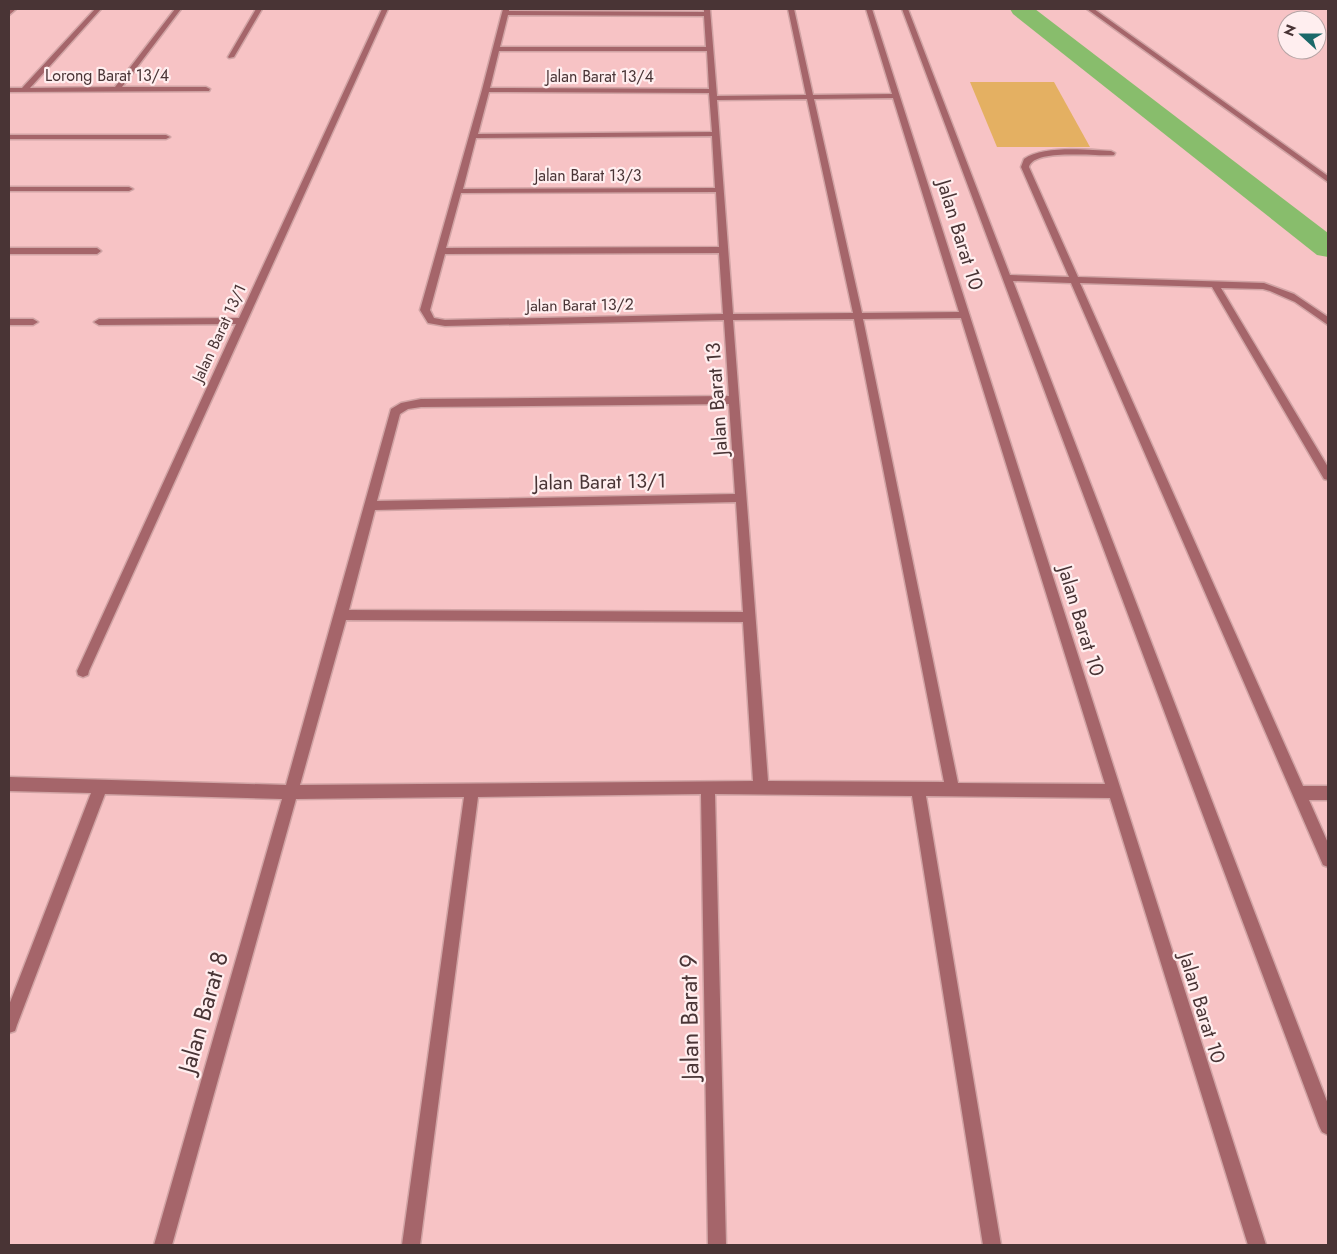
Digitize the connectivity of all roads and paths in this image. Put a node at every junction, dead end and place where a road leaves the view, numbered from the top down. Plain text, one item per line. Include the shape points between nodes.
1 (13, 9) edge
2 (98, 9) edge
3 (178, 9) edge
4 (259, 9) edge
5 (385, 9) edge
6 (791, 9) edge
7 (869, 9) edge
8 (905, 9) edge
9 (1090, 9) edge
10 (506, 11) edge
11 (708, 11) edge
12 (9, 13) edge
13 (497, 49) junction
14 (710, 49) junction
15 (231, 57) dead end
16 (118, 88) junction
17 (206, 89) dead end
18 (9, 90) edge
19 (25, 90) junction
20 (486, 90) junction
21 (713, 94) junction
22 (897, 96) junction
23 (810, 97) junction
24 (716, 134) junction
25 (472, 136) junction
26 (9, 137) edge
27 (166, 137) dead end
28 (1111, 153) dead end
29 (1328, 180) edge
30 (9, 189) edge
31 (129, 189) dead end
32 (719, 190) junction
33 (457, 191) junction
34 (724, 250) junction
35 (9, 251) edge
36 (97, 251) dead end
37 (442, 251) junction
38 (1007, 278) junction
39 (1072, 280) junction
40 (1216, 285) junction
41 (965, 315) junction
42 (858, 316) junction
43 (729, 317) junction
44 (242, 321) junction
45 (9, 322) edge
46 (33, 322) dead end
47 (99, 322) dead end
48 (1328, 322) edge
49 (734, 400) junction
50 (1328, 476) edge
51 (741, 498) junction
52 (370, 506) junction
53 (341, 615) junction
54 (750, 617) junction
55 (83, 671) dead end
56 (9, 784) edge
57 (708, 787) junction
58 (100, 788) junction
59 (762, 788) junction
60 (472, 789) junction
61 (952, 789) junction
62 (918, 790) junction
63 (1115, 791) junction
64 (290, 792) junction
65 (1298, 793) junction
66 (1328, 793) edge
67 (1328, 860) edge
68 (9, 1025) edge
69 (1328, 1126) edge
70 (162, 1245) edge
71 (411, 1245) edge
72 (717, 1245) edge
73 (992, 1245) edge
74 (1257, 1245) edge

1 - 12 street
2 - 19 street
3 - 16 street
4 - 15 street
5 - 44 street, Jalan Barat 13/1
6 - 23 street
7 - 22 street, Jalan Barat 10
8 - 38 street
9 - 29 street
10 - 11 street
10 - 13 street
11 - 14 street, Jalan Barat 13
13 - 14 street
13 - 20 street
14 - 21 street, Jalan Barat 13
16 - 17 street, Lorong Barat 13/4
16 - 19 street, Lorong Barat 13/4
18 - 19 street, Lorong Barat 13/4
20 - 21 street, Jalan Barat 13/4
20 - 25 street
21 - 23 street, Jalan Barat 13/4
21 - 24 street, Jalan Barat 13
22 - 23 street, Jalan Barat 13/4
22 - 41 street, Jalan Barat 10
23 - 42 street
24 - 25 street
24 - 32 street, Jalan Barat 13
25 - 33 street
26 - 27 street
28 - 39 street via 1043,155 1026,161 1028,178
30 - 31 street
32 - 33 street, Jalan Barat 13/3
32 - 34 street, Jalan Barat 13
33 - 37 street
34 - 37 street
34 - 43 street, Jalan Barat 13
35 - 36 street
37 - 43 street, Jalan Barat 13/2 via 425,310 431,321
38 - 39 street
38 - 69 street
39 - 40 street
39 - 65 street
40 - 48 street via 1264,286 1283,292 1306,304
40 - 50 street
41 - 42 street, Jalan Barat 13/2
41 - 63 street, Jalan Barat 10
42 - 43 street, Jalan Barat 13/2
42 - 61 street
43 - 49 street, Jalan Barat 13
44 - 47 street
44 - 55 street, Jalan Barat 13/1
45 - 46 street
49 - 51 street, Jalan Barat 13
49 - 52 street, Jalan Barat 8 via 421,403 405,406 395,412
51 - 52 street, Jalan Barat 13/1
51 - 54 street, Jalan Barat 13
52 - 53 street, Jalan Barat 8
53 - 54 street
53 - 64 street, Jalan Barat 8
54 - 59 street, Jalan Barat 13
56 - 58 street
57 - 59 street
57 - 60 street
57 - 72 street, Jalan Barat 9
58 - 64 street
58 - 68 street
59 - 62 street
60 - 64 street
60 - 71 street
61 - 62 street
61 - 63 street
62 - 73 street
63 - 74 street, Jalan Barat 10
64 - 70 street, Jalan Barat 8
65 - 66 street
65 - 67 street

